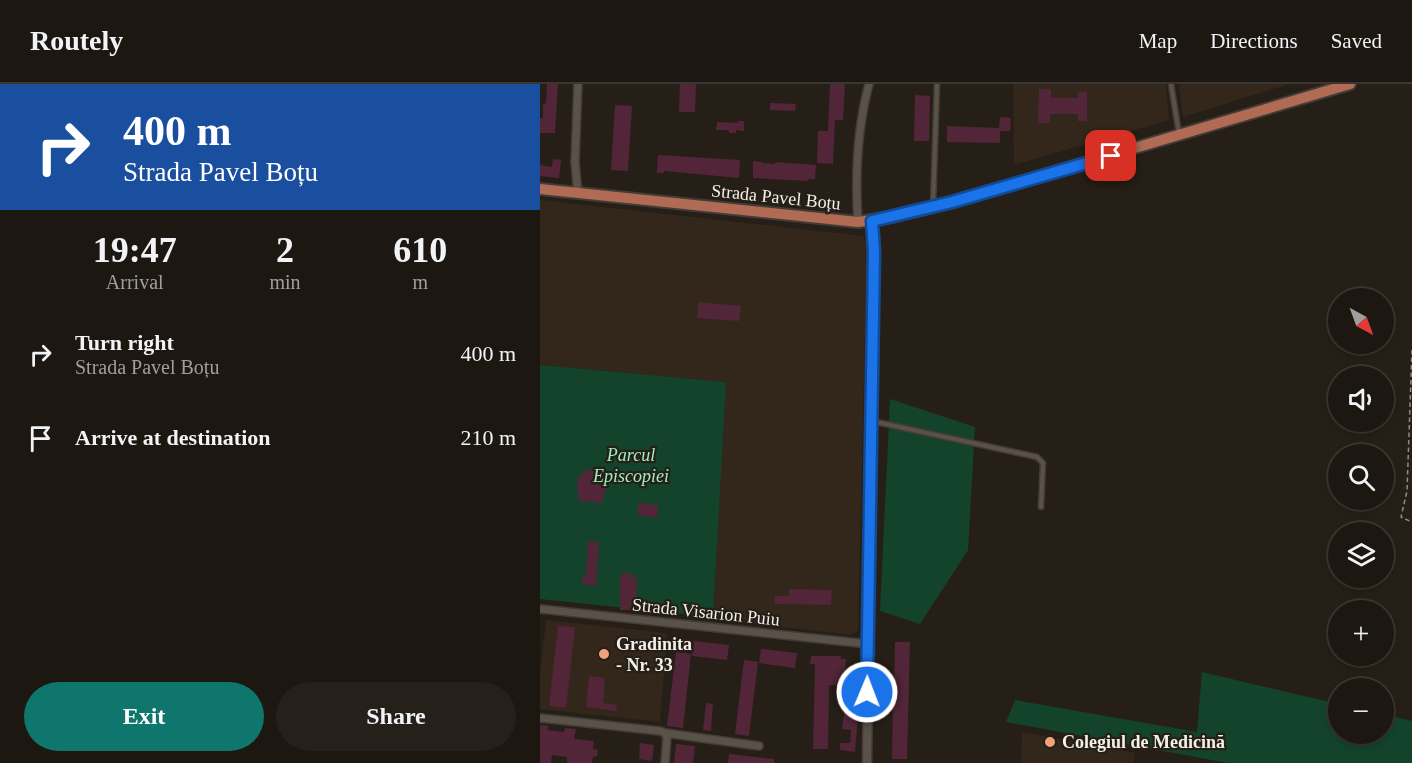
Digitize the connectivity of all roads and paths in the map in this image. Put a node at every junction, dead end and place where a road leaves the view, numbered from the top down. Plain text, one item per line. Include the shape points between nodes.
1 (578, 84) edge
2 (869, 84) edge
3 (937, 84) edge
4 (1171, 84) edge
5 (1350, 84) edge
6 (1179, 136) junction
7 (540, 189) edge
8 (578, 194) junction
9 (933, 207) junction
10 (872, 221) junction
11 (858, 222) junction
12 (1412, 350) edge
13 (872, 421) junction
14 (1041, 507) dead end
15 (1412, 522) edge
16 (540, 609) edge
17 (868, 644) junction
18 (540, 718) edge
19 (666, 733) junction
20 (759, 746) dead end
21 (665, 763) edge
22 (867, 763) edge

1 - 8 street
2 - 11 street via 860,120
3 - 9 lane
4 - 6 lane
5 - 6 main road, Strada Pavel Boțu
6 - 9 main road, Strada Pavel Boțu
7 - 8 main road, Strada Pavel Boțu
8 - 11 main road, Strada Pavel Boțu
9 - 10 main road, Strada Pavel Boțu
10 - 11 main road, Strada Pavel Boțu
10 - 13 street
12 - 15 path via 1407,491 1401,517
13 - 14 lane via 1037,457 1043,463
13 - 17 street
16 - 17 street, Strada Visarion Puiu
17 - 22 street
18 - 19 street
19 - 20 street
19 - 21 street

